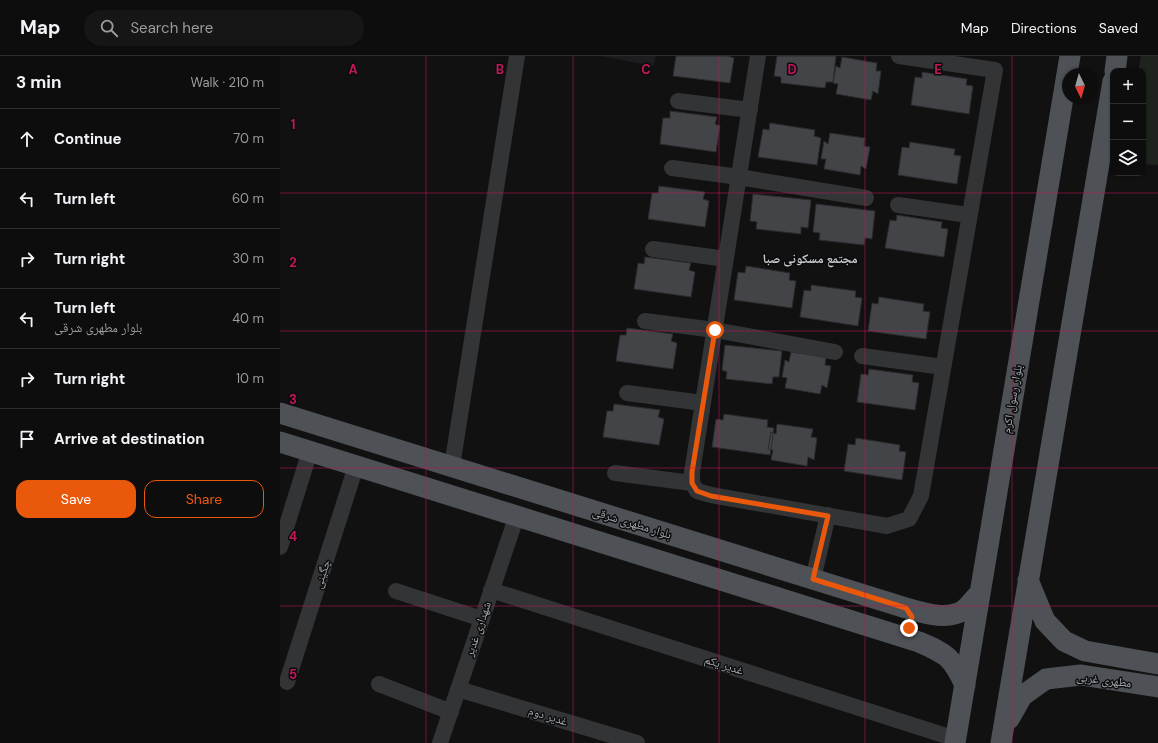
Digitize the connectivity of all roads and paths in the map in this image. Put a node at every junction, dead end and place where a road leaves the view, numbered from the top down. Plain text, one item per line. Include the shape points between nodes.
1 (518, 56) edge
2 (758, 56) edge
3 (899, 56) edge
4 (1070, 56) edge
5 (1117, 56) edge
6 (1115, 68) edge
7 (1110, 99) edge
8 (678, 101) dead end
9 (750, 110) junction
10 (672, 168) dead end
11 (739, 177) junction
12 (866, 198) dead end
13 (898, 206) dead end
14 (970, 215) junction
15 (653, 249) dead end
16 (726, 259) junction
17 (644, 321) dead end
18 (715, 330) junction
19 (834, 352) dead end
20 (862, 356) dead end
21 (943, 367) junction
22 (626, 393) dead end
23 (703, 403) junction
24 (280, 413) edge
25 (280, 442) edge
26 (310, 451) junction
27 (356, 466) junction
28 (452, 466) junction
29 (615, 473) dead end
30 (692, 483) junction
31 (516, 515) junction
32 (828, 516) junction
33 (280, 547) edge
34 (813, 579) junction
35 (1028, 580) junction
36 (492, 590) junction
37 (396, 591) dead end
38 (979, 594) junction
39 (906, 608) junction
40 (482, 619) junction
41 (898, 634) junction
42 (1085, 651) junction
43 (1158, 664) edge
44 (1081, 675) junction
45 (287, 682) dead end
46 (379, 684) dead end
47 (965, 685) junction
48 (1158, 687) edge
49 (458, 689) junction
50 (451, 712) junction
51 (1002, 736) edge
52 (955, 741) edge
53 (440, 743) edge
54 (637, 743) edge

1 - 28 street
2 - 9 street
3 - 14 street via 995,70
4 - 38 main road, بلوار رسول اکرم
5 - 6 main road
7 - 35 main road
8 - 9 street
9 - 11 street
10 - 11 street
11 - 12 street
11 - 16 street
13 - 14 street
14 - 21 street
15 - 16 street
16 - 18 street
17 - 18 street
18 - 19 street
18 - 23 street
20 - 21 street
21 - 32 street via 921,496 909,519 887,526
22 - 23 street
23 - 30 street
24 - 28 main road, بلوار مطهری شرقی
25 - 26 main road
26 - 27 main road
26 - 33 street
27 - 31 main road
27 - 45 street, چگینی
28 - 34 main road, بلوار مطهری شرقی
29 - 30 street
30 - 32 street via 697,491 711,496
31 - 36 street, شهداری غدیر
31 - 41 main road
32 - 34 street
34 - 39 main road, بلوار مطهری شرقی
35 - 42 main road, مطهری غربی via 1045,621 1064,641
35 - 51 main road
36 - 40 street, شهداری غدیر
36 - 52 street, غدیر یکم
37 - 40 street
38 - 39 main road, بلوار مطهری شرقی via 964,610 953,615 935,615
38 - 47 main road, بلوار رسول اکرم
39 - 41 main road via 912,617 909,628
40 - 49 street, شهداری غدیر
41 - 47 main road via 938,650 954,663
42 - 43 main road, مطهری غربی
42 - 44 main road via 1076,655 1073,660 1072,667
44 - 48 main road, مطهری غربی
44 - 51 main road, مطهری غربی via 1046,679 1022,696
46 - 50 street
47 - 52 main road, بلوار رسول اکرم
49 - 50 street, شهداری غدیر
49 - 54 street, غدیر دوم
50 - 53 street, شهداری غدیر

